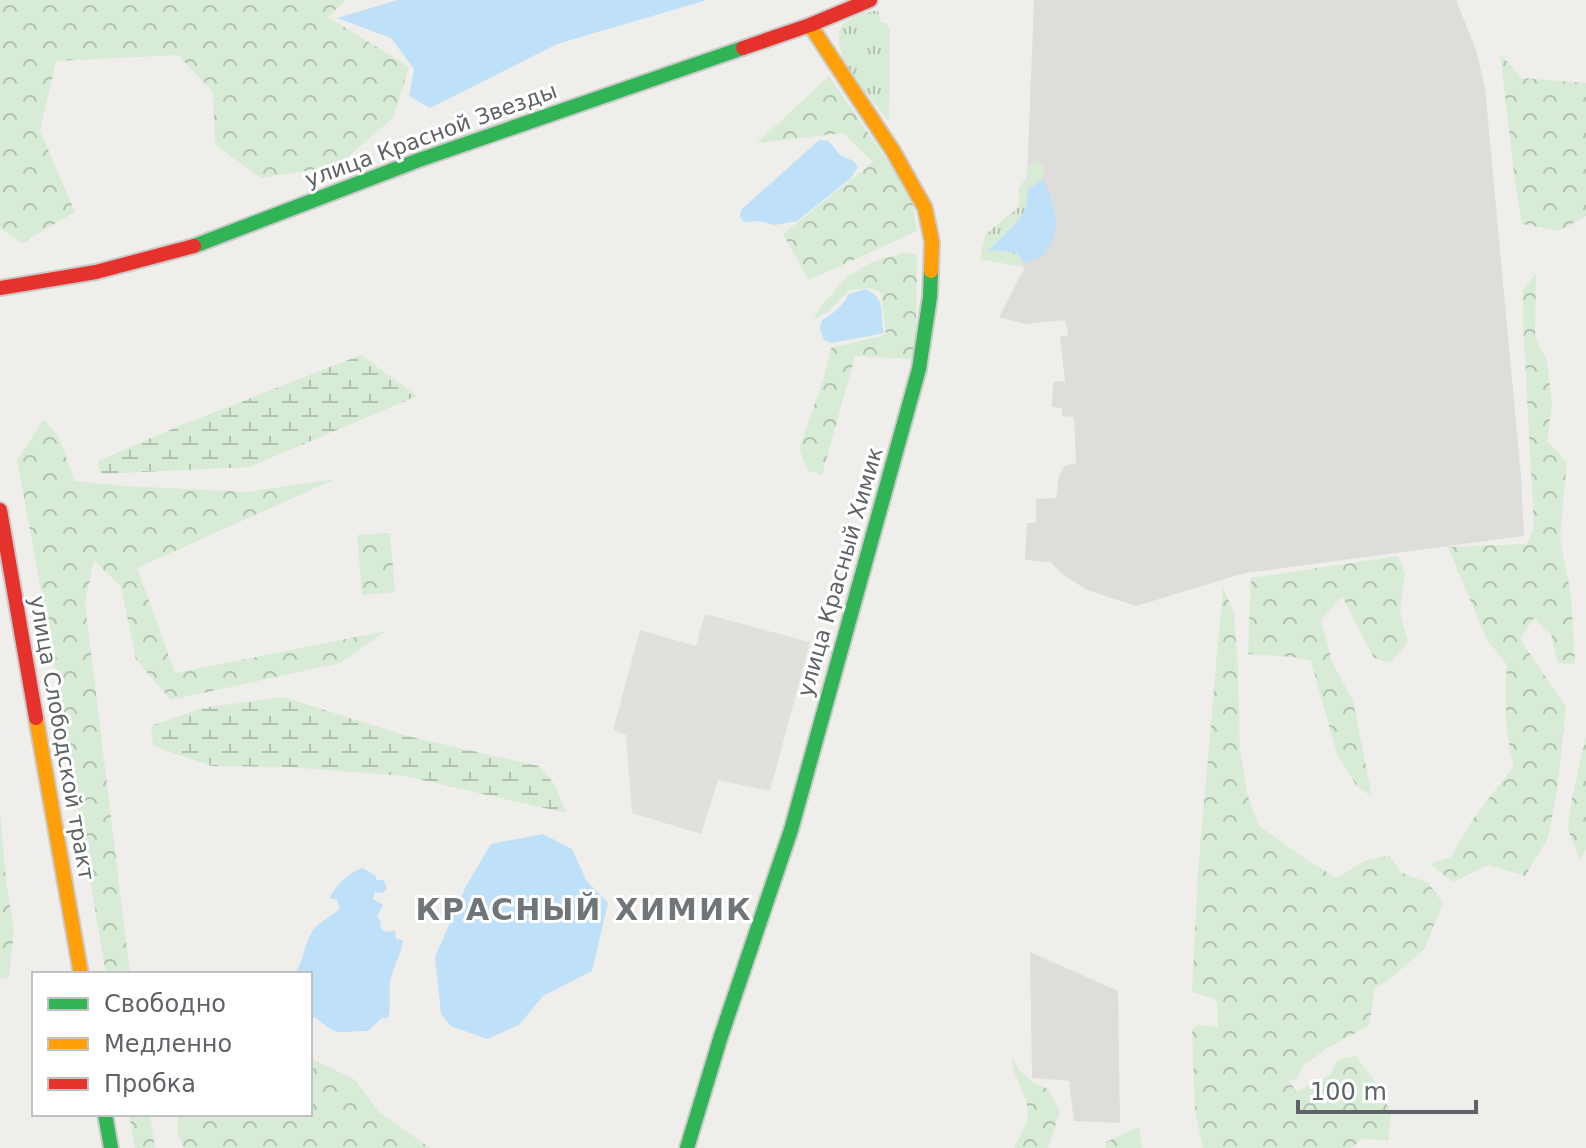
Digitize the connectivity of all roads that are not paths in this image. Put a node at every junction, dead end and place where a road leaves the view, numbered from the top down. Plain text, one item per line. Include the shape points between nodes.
1 (870, 0) edge
2 (810, 25) junction
3 (0, 288) edge
4 (0, 510) edge
5 (81, 972) edge
6 (105, 1116) edge
7 (111, 1148) edge
8 (687, 1148) edge

1 - 2 street, улица Красной Звезды
2 - 3 street, улица Красной Звезды via 419,160 177,251
2 - 8 street, улица Красный Химик via 925,208 932,242 928,314 919,369 791,830
4 - 5 street, улица Слободской тракт
6 - 7 street

